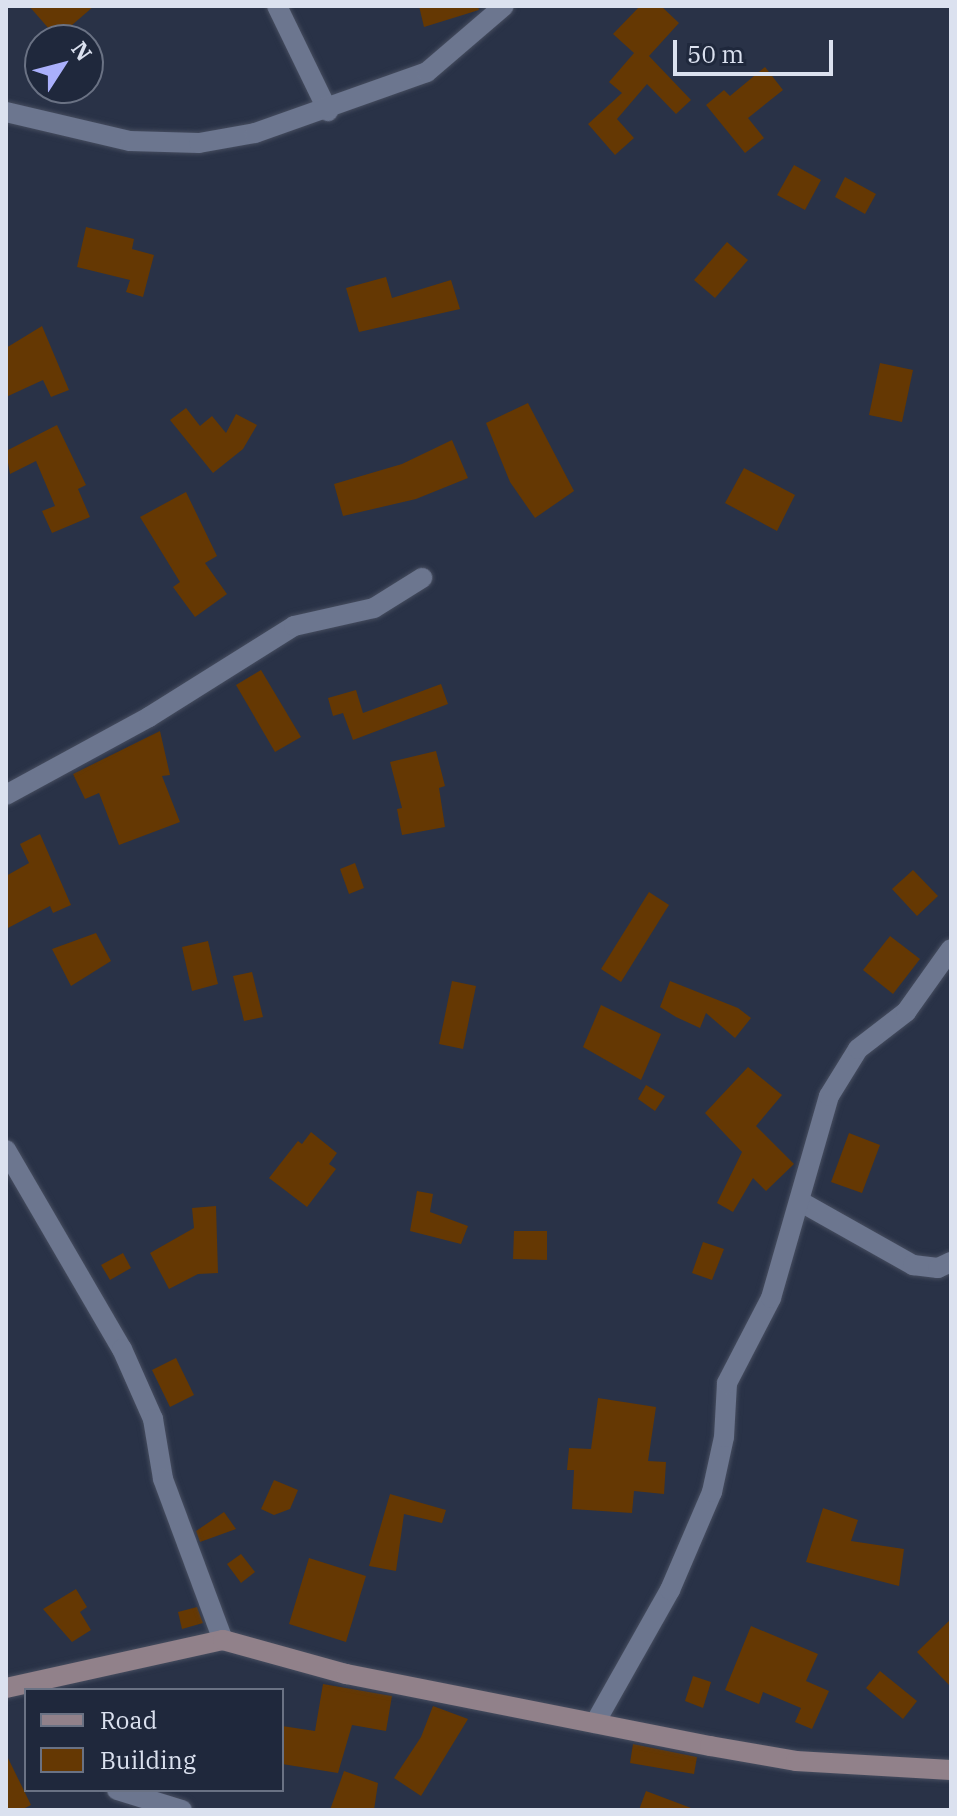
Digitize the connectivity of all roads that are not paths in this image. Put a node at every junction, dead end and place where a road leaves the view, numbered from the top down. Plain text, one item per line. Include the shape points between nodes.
1 (277, 6) edge
2 (504, 6) edge
3 (328, 111) junction
4 (6, 112) edge
5 (422, 578) dead end
6 (6, 795) edge
7 (951, 949) edge
8 (6, 1150) edge
9 (801, 1202) junction
10 (951, 1262) edge
11 (223, 1640) junction
12 (33, 1686) edge
13 (6, 1688) edge
14 (595, 1723) junction
15 (951, 1770) edge
16 (124, 1792) edge
17 (182, 1810) edge

1 - 3 street
2 - 3 street via 427,72
3 - 4 street via 199,143 130,141
5 - 6 street via 374,608 294,626 149,717
7 - 9 street via 906,1012 842,1068 829,1096
8 - 11 street via 122,1349 153,1419 163,1479
9 - 10 street via 913,1265 938,1268
9 - 14 street via 771,1298 727,1383 724,1437 712,1492 670,1590
11 - 12 street
11 - 14 street via 346,1674
12 - 13 street
14 - 15 street via 796,1761
16 - 17 street

